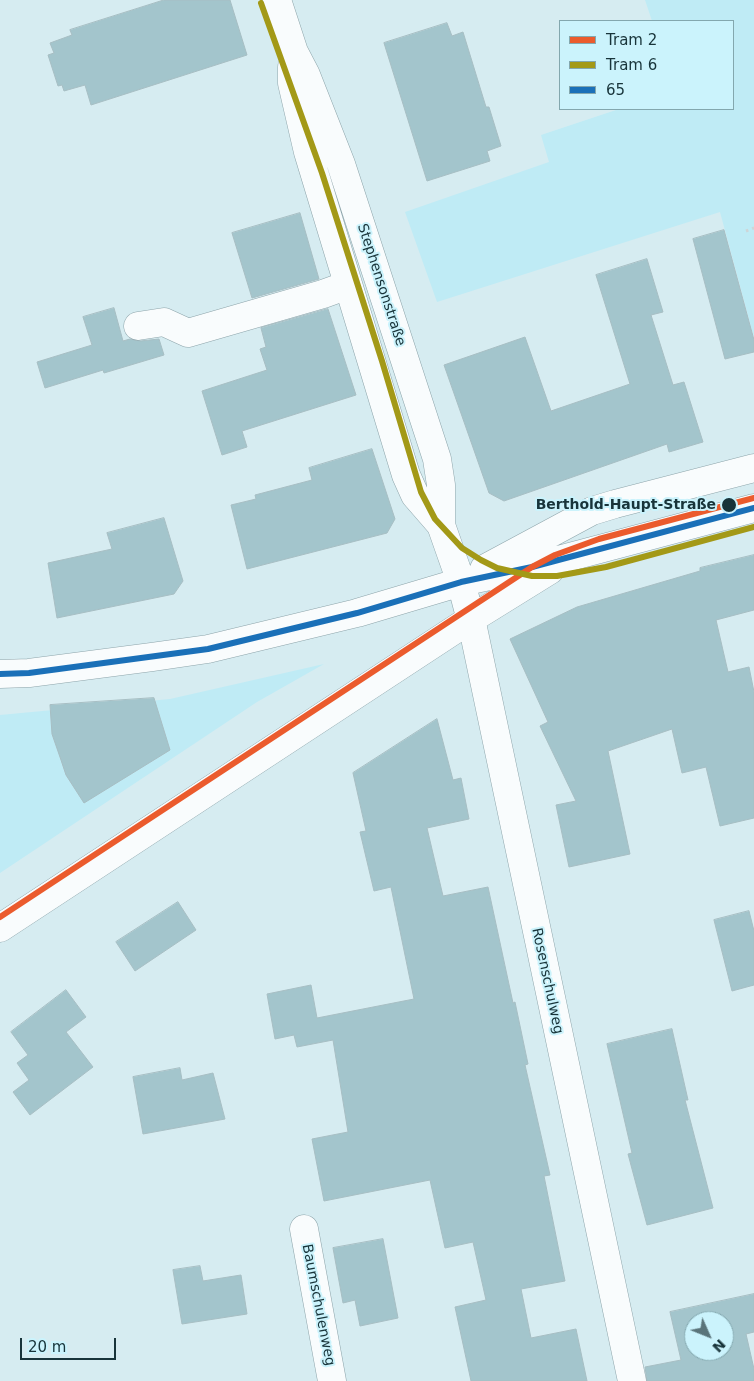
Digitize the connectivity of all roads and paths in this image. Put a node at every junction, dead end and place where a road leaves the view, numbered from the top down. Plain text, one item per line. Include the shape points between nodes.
1 (277, 0) edge
2 (294, 52) junction
3 (754, 228) edge
4 (746, 231) dead end
5 (348, 285) junction
6 (138, 326) dead end
7 (754, 468) edge
8 (754, 508) edge
9 (441, 525) junction
10 (577, 555) junction
11 (461, 582) junction
12 (470, 619) junction
13 (0, 674) edge
14 (0, 928) edge
15 (304, 1229) dead end
16 (332, 1381) edge
17 (632, 1381) edge

1 - 2 street, Stephensonstraße
2 - 5 street, Stephensonstraße via 292,83 304,135
2 - 9 street, Stephensonstraße via 306,74 341,164 437,459
3 - 4 path
5 - 6 street via 188,333 164,322
5 - 9 street, Stephensonstraße via 406,475 415,495
7 - 11 street via 592,511
8 - 10 street
9 - 11 street, Stephensonstraße
10 - 11 street
10 - 12 street
11 - 12 street, Rosenschulweg
11 - 13 street via 357,613 208,649 38,672
12 - 14 street
12 - 17 street, Rosenschulweg
15 - 16 street, Baumschulenweg

